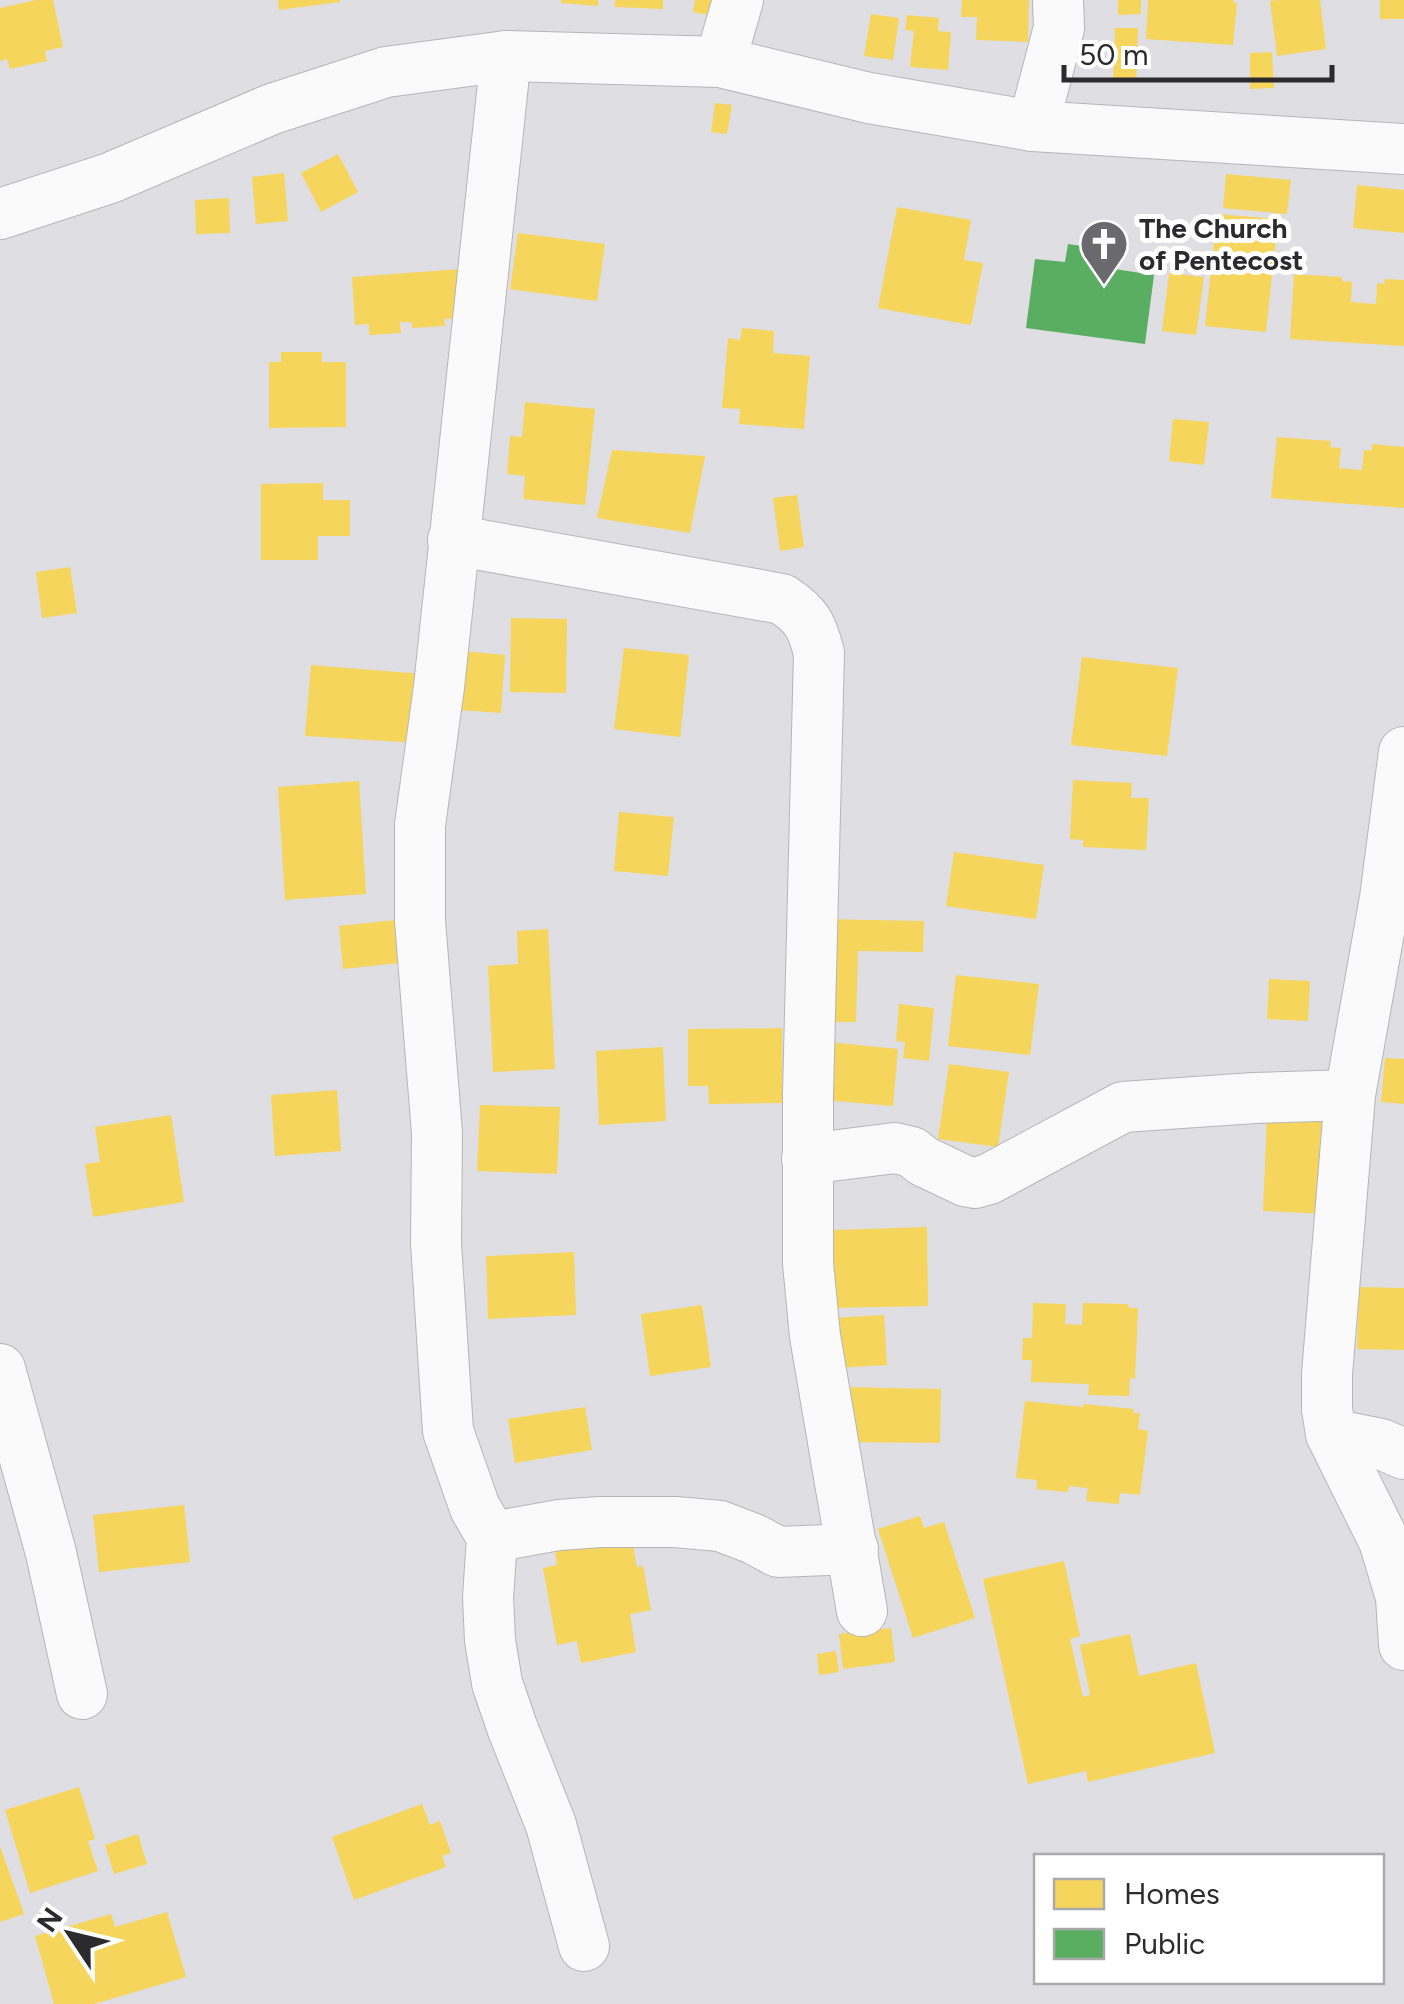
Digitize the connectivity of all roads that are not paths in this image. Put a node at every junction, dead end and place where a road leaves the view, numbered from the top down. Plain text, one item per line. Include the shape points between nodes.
1 (738, 0) edge
2 (1058, 0) edge
3 (506, 56) junction
4 (720, 62) junction
5 (1033, 126) junction
6 (1404, 150) edge
7 (0, 214) edge
8 (453, 540) junction
9 (1404, 752) edge
10 (1394, 899) edge
11 (1350, 1095) junction
12 (808, 1159) junction
13 (0, 1369) edge
14 (1331, 1434) junction
15 (1404, 1454) edge
16 (492, 1536) junction
17 (852, 1549) junction
18 (862, 1611) dead end
19 (1404, 1644) edge
20 (82, 1694) dead end
21 (584, 1946) dead end

1 - 4 street
2 - 5 street via 1059,28
3 - 4 street
3 - 7 street via 386,72
3 - 8 street
4 - 5 street via 869,98
5 - 6 street
8 - 12 street via 782,599 812,625 819,653
8 - 16 street via 420,824 420,920 437,1133 436,1243 448,1431
9 - 10 street
10 - 11 street
11 - 12 street via 1123,1106 975,1183 894,1148
11 - 14 street via 1327,1374
12 - 17 street via 815,1336
13 - 20 street
14 - 15 street
14 - 19 street via 1384,1542 1401,1596
16 - 17 street via 559,1525 675,1522 720,1526 778,1552
16 - 21 street via 488,1598 498,1682 551,1826
17 - 18 street

